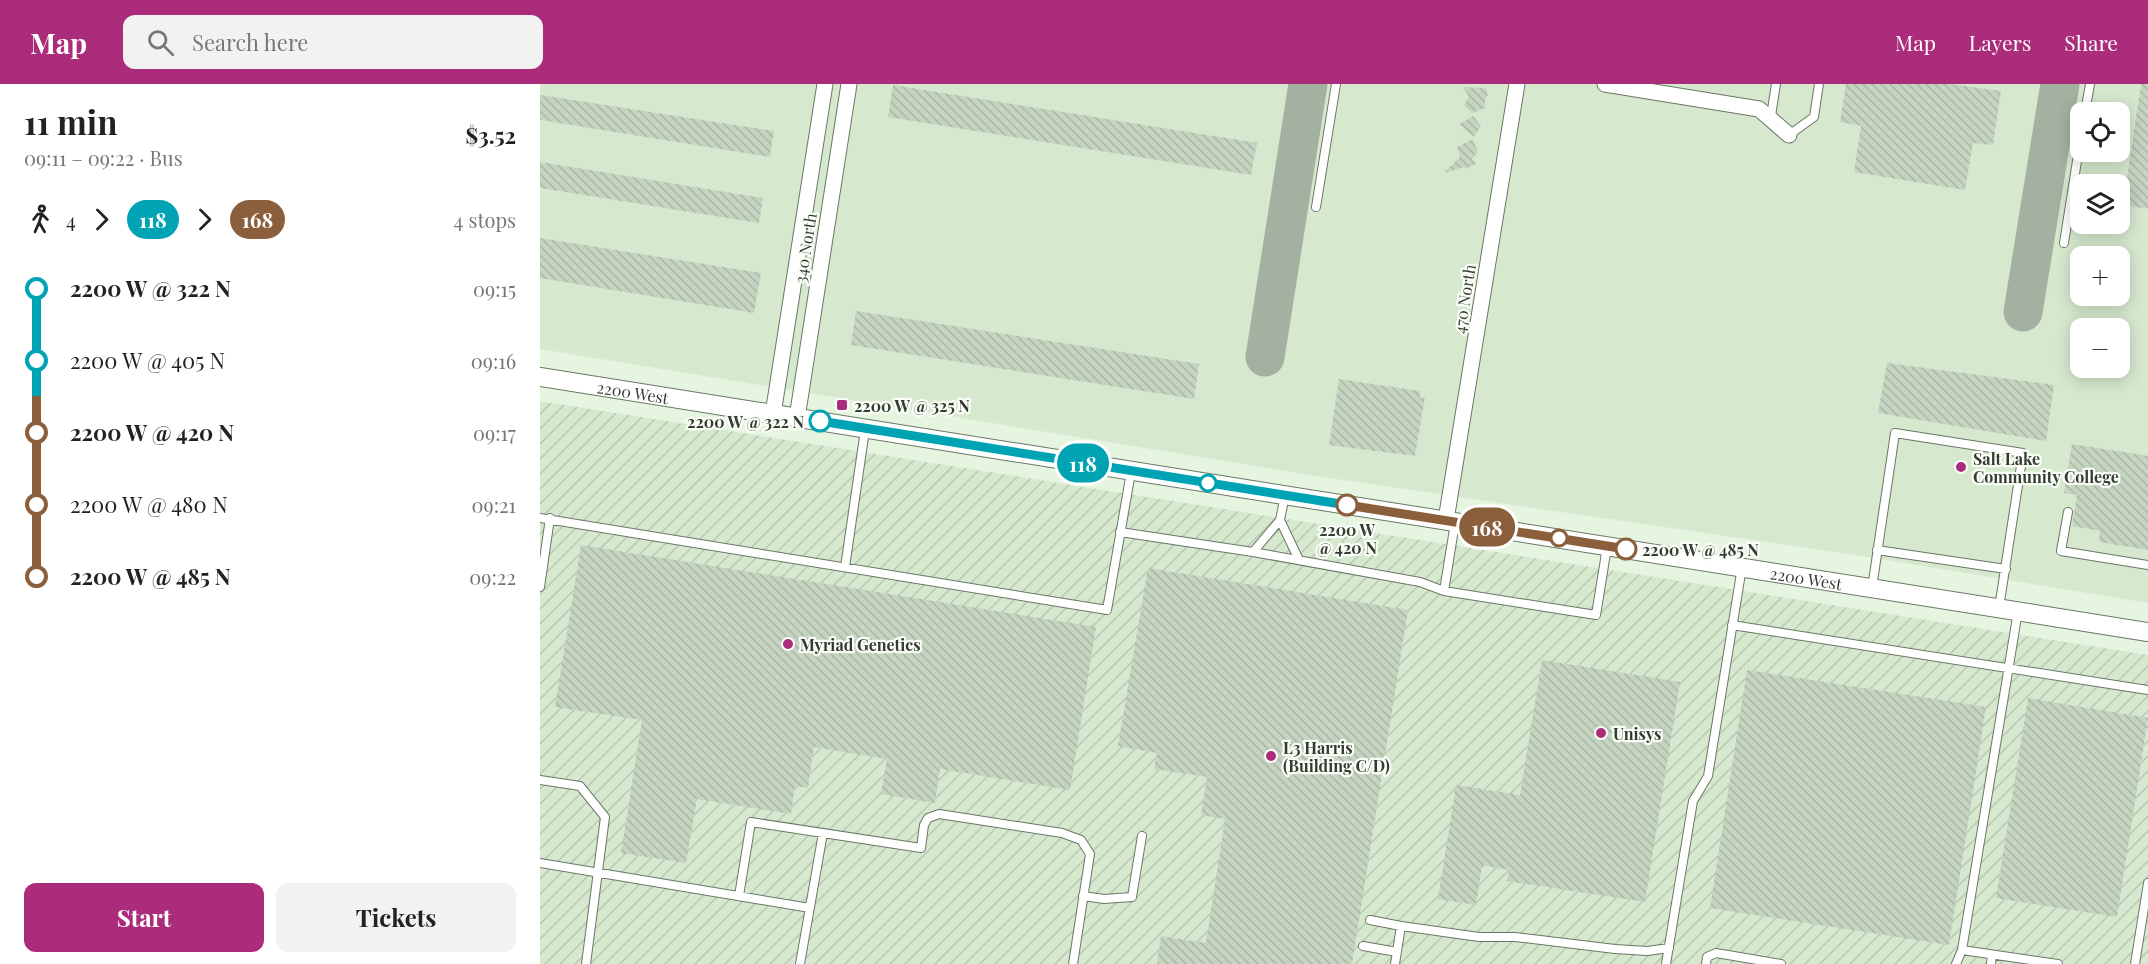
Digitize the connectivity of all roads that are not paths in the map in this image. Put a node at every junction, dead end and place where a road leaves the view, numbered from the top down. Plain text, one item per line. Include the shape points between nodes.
1 (825, 84) edge
2 (849, 84) edge
3 (1336, 84) edge
4 (1517, 84) edge
5 (1605, 84) edge
6 (1776, 84) edge
7 (1819, 84) edge
8 (2090, 84) edge
9 (2087, 102) edge
10 (1771, 117) junction
11 (1789, 135) joint
12 (2077, 162) edge
13 (1316, 207) dead end
14 (2064, 243) dead end
15 (540, 377) edge
16 (773, 414) junction
17 (797, 418) junction
18 (865, 429) junction
19 (1131, 470) junction
20 (1285, 495) junction
21 (2068, 512) dead end
22 (540, 518) edge
23 (550, 518) junction
24 (1280, 520) junction
25 (1451, 521) junction
26 (1120, 532) junction
27 (1607, 546) junction
28 (1877, 550) junction
29 (1253, 552) junction
30 (1299, 560) junction
31 (2148, 565) edge
32 (845, 567) junction
33 (1742, 567) junction
34 (2006, 569) junction
35 (540, 587) edge
36 (1872, 588) junction
37 (1444, 591) junction
38 (2000, 608) junction
39 (2018, 611) junction
40 (1732, 625) junction
41 (2148, 632) edge
42 (2009, 668) junction
43 (2148, 690) edge
44 (540, 780) edge
45 (823, 833) junction
46 (1142, 836) dead end
47 (540, 863) edge
48 (598, 872) junction
49 (2148, 883) edge
50 (739, 896) junction
51 (1083, 896) junction
52 (810, 908) junction
53 (1370, 920) dead end
54 (1401, 926) junction
55 (1363, 946) dead end
56 (1669, 948) junction
57 (1962, 950) junction
58 (1397, 952) junction
59 (1992, 954) junction
60 (586, 964) edge
61 (800, 964) edge
62 (1073, 964) edge
63 (1395, 964) edge
64 (1666, 964) edge
65 (1706, 964) edge
66 (1781, 964) edge
67 (1956, 964) edge
68 (1991, 964) edge
69 (2058, 964) edge
70 (2135, 964) edge

1 - 16 street, 340 North
2 - 17 street, 340 North
3 - 13 lane
4 - 25 street, 470 North
5 - 10 street via 1740,105 1760,109
6 - 10 lane
7 - 11 lane via 1814,117
8 - 9 lane
10 - 11 street
12 - 14 lane
15 - 16 street, 2200 West
16 - 17 street, 2200 West
17 - 18 street, 2200 West
18 - 19 street, 2200 West
18 - 32 lane
19 - 20 street, 2200 West
19 - 26 lane
20 - 24 lane
20 - 25 street, 2200 West
21 - 31 lane via 2061,551
22 - 23 lane
23 - 32 lane
23 - 35 lane
24 - 29 lane
24 - 30 lane
25 - 27 street, 2200 West
25 - 37 lane
26 - 29 lane
26 - 32 lane via 1107,610
27 - 33 street, 2200 West
27 - 37 lane via 1596,615
28 - 34 lane
28 - 34 lane via 1895,433 2023,453
28 - 36 lane
29 - 30 lane
30 - 37 lane via 1420,582
33 - 36 street, 2200 West
33 - 40 lane
34 - 38 lane
36 - 38 street, 2200 West
38 - 39 street, 2200 West
39 - 41 street, 2200 West
39 - 42 lane
40 - 42 lane
40 - 56 lane via 1708,776 1693,801
42 - 43 lane
42 - 57 lane
44 - 48 lane via 580,786 605,817
45 - 50 lane via 751,822
45 - 51 lane via 921,848 924,825 928,818 939,814 1062,833 1082,840 1090,854
45 - 52 lane
46 - 51 lane via 1132,897
47 - 48 lane
48 - 50 lane
48 - 60 lane
49 - 70 lane
50 - 52 lane
51 - 62 lane
52 - 61 lane
53 - 54 lane
54 - 56 lane via 1615,949
54 - 58 lane
55 - 58 lane
56 - 64 lane
57 - 59 lane
57 - 67 lane
58 - 63 lane
59 - 68 lane
59 - 69 lane
65 - 66 lane via 1707,957 1716,953

